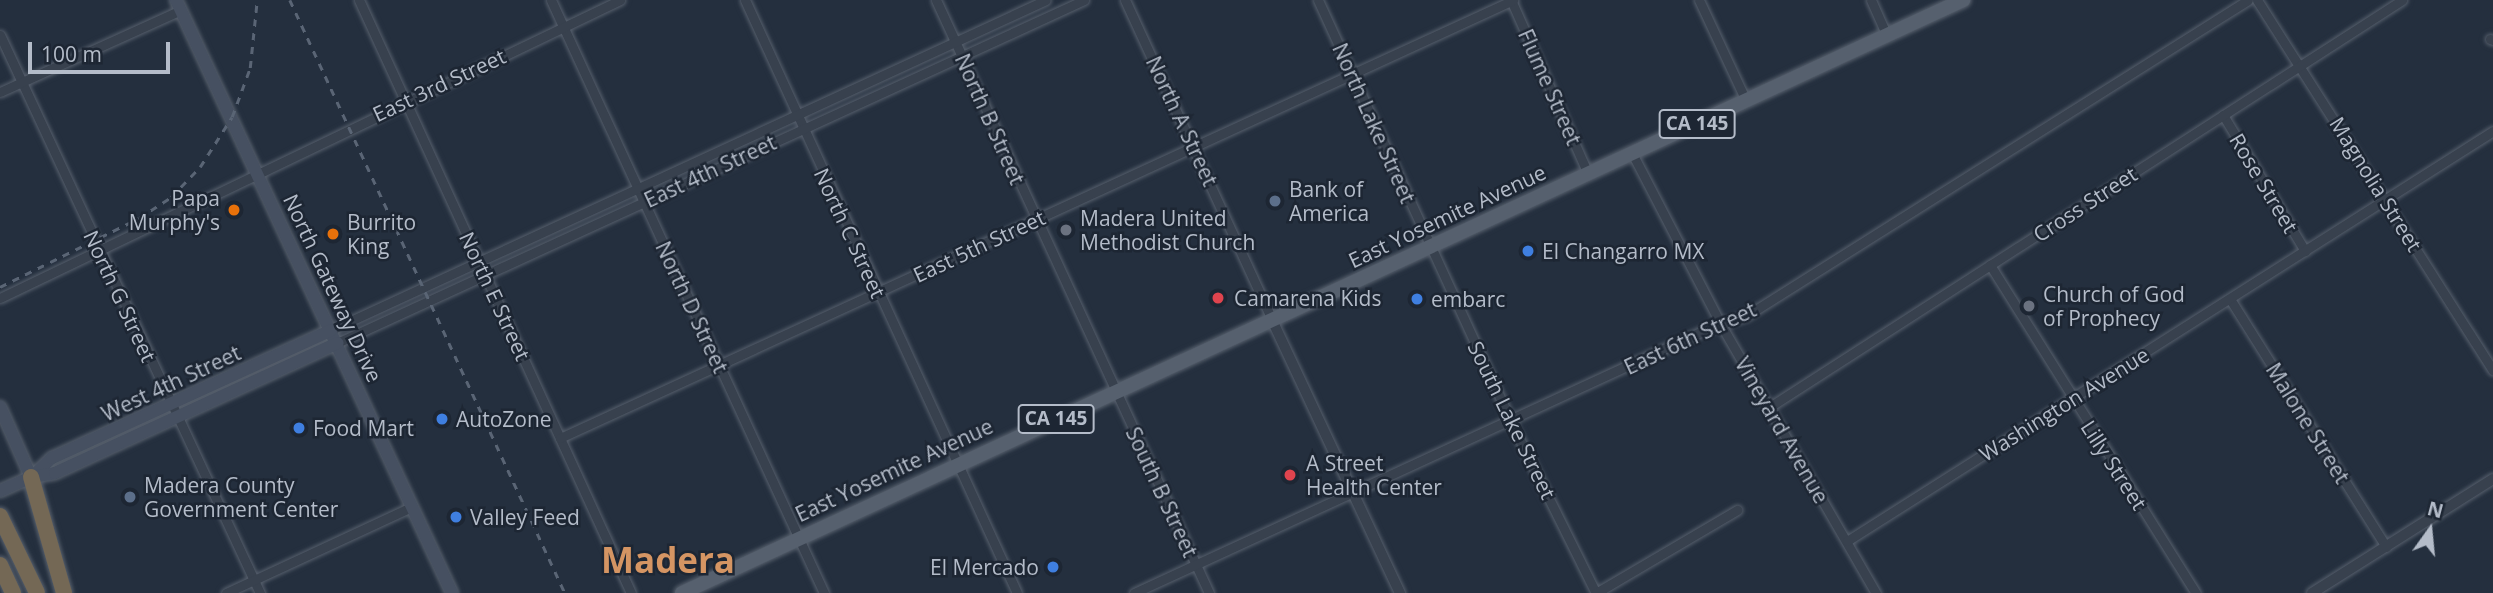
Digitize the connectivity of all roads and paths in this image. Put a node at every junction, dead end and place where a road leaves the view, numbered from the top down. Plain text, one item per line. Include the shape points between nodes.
1 (359, 0) edge
2 (551, 0) edge
3 (620, 0) edge
4 (745, 0) edge
5 (936, 0) edge
6 (1046, 0) edge
7 (1084, 0) edge
8 (1125, 0) edge
9 (1318, 0) edge
10 (1512, 0) edge
11 (1699, 0) edge
12 (1871, 0) edge
13 (1963, 0) edge
14 (2248, 0) edge
15 (2257, 0) edge
16 (2402, 0) edge
17 (179, 5) edge
18 (564, 27) junction
19 (0, 35) edge
20 (1887, 36) junction
21 (954, 41) junction
22 (961, 57) junction
23 (2301, 65) junction
24 (1351, 74) junction
25 (22, 83) junction
26 (0, 92) edge
27 (405, 101) junction
28 (1746, 101) junction
29 (2223, 115) junction
30 (796, 116) junction
31 (802, 129) junction
32 (2493, 131) edge
33 (1195, 148) junction
34 (1632, 153) junction
35 (257, 170) junction
36 (1588, 174) junction
37 (638, 189) junction
38 (2387, 200) junction
39 (644, 202) junction
40 (1035, 220) junction
41 (1430, 246) junction
42 (2305, 251) junction
43 (99, 252) junction
44 (479, 261) junction
45 (1990, 265) junction
46 (484, 274) junction
47 (877, 293) junction
48 (0, 298) edge
49 (2230, 299) junction
50 (1272, 320) junction
51 (1721, 325) junction
52 (331, 330) junction
53 (337, 343) junction
54 (719, 365) junction
55 (2493, 370) edge
56 (1115, 391) junction
57 (2073, 400) junction
58 (172, 405) junction
59 (0, 407) edge
60 (1768, 408) junction
61 (178, 417) junction
62 (1510, 420) junction
63 (560, 438) junction
64 (957, 465) junction
65 (2493, 479) edge
66 (24, 480) junction
67 (0, 491) edge
68 (1353, 492) junction
69 (411, 507) junction
70 (1737, 510) dead end
71 (0, 516) edge
72 (798, 537) junction
73 (1847, 541) junction
74 (2386, 547) junction
75 (0, 565) edge
76 (1195, 565) junction
77 (254, 580) junction
78 (13, 593) edge
79 (37, 593) edge
80 (64, 593) edge
81 (226, 593) edge
82 (260, 593) edge
83 (452, 593) edge
84 (631, 593) edge
85 (682, 593) edge
86 (824, 593) edge
87 (1017, 593) edge
88 (1134, 593) edge
89 (1209, 593) edge
90 (1400, 593) edge
91 (1596, 593) edge
92 (1877, 593) edge
93 (2196, 593) edge
94 (2312, 593) edge

1 - 27 street, North E Street
2 - 18 street, North D Street
3 - 18 street, East 3rd Street
4 - 30 street, North C Street
5 - 21 street, North B Street
6 - 21 street, East 4th Street
7 - 22 street, East 4th Street
8 - 33 street, North A Street
9 - 24 street, North Lake Street
10 - 24 street, East 5th Street
10 - 36 street, Flume Street
11 - 28 street
12 - 20 street
13 - 20 main road, East Yosemite Avenue / CA 145
14 - 51 street, East 6th Street via 1745,316
15 - 23 street, Magnolia Street
16 - 23 street, Cross Street
17 - 25 street
17 - 35 main road, North Gateway Drive
18 - 27 street, East 3rd Street
18 - 37 street, North D Street
19 - 25 street, North G Street
20 - 28 main road, East Yosemite Avenue / CA 145
21 - 22 street, North B Street
21 - 30 street, East 4th Street
22 - 31 street, East 4th Street
22 - 40 street, North B Street
23 - 29 street, Cross Street
23 - 38 street, Magnolia Street
24 - 33 street, East 5th Street
24 - 41 street, North Lake Street
25 - 26 street
25 - 43 street, North G Street
27 - 35 street, East 3rd Street
27 - 44 street, North E Street
28 - 34 main road, East Yosemite Avenue / CA 145
29 - 42 street, Rose Street
29 - 45 street, Cross Street
30 - 31 street, North C Street
30 - 37 street, East 4th Street
31 - 39 street, East 4th Street
31 - 47 street, North C Street
32 - 38 street, Washington Avenue
33 - 40 street, East 5th Street
33 - 50 street, North A Street
34 - 36 main road, East Yosemite Avenue / CA 145
34 - 51 street, Vineyard Avenue
35 - 43 street, East 3rd Street
35 - 52 main road, North Gateway Drive
36 - 41 main road, East Yosemite Avenue / CA 145
37 - 39 street, North D Street
37 - 44 street, East 4th Street
38 - 42 street, Washington Avenue
38 - 55 street, Magnolia Street
39 - 46 street, East 4th Street
39 - 54 street, North D Street
40 - 47 street, East 5th Street
40 - 56 street, North B Street
41 - 50 main road, East Yosemite Avenue / CA 145
41 - 62 street, South Lake Street
42 - 49 street, Washington Avenue
43 - 48 street, East 3rd Street
43 - 58 street, North G Street
44 - 46 street, North E Street
44 - 52 street, East 4th Street
45 - 57 street, Lilly Street
45 - 60 street, Cross Street
46 - 53 street, East 4th Street
46 - 63 street, North E Street
47 - 54 street, East 5th Street
47 - 64 street, North C Street
49 - 57 street, Washington Avenue
49 - 74 street, Malone Street
50 - 56 main road, East Yosemite Avenue / CA 145
50 - 68 street
51 - 60 street, Vineyard Avenue
51 - 62 street, East 6th Street
52 - 53 main road, North Gateway Drive
52 - 58 main road, West 4th Street
53 - 61 main road, West 4th Street
53 - 69 main road, North Gateway Drive
54 - 63 street, East 5th Street
54 - 72 street, North D Street
56 - 64 main road, East Yosemite Avenue / CA 145
56 - 76 street, South B Street
57 - 73 street, Washington Avenue
57 - 93 street, Lilly Street
58 - 61 street, North G Street
58 - 66 main road, West 4th Street via 52,458
59 - 66 main road
60 - 73 street, Vineyard Avenue
61 - 66 main road, West 4th Street via 55,473
61 - 77 street, North G Street
62 - 68 street, East 6th Street
62 - 91 street, South Lake Street
63 - 84 street, North E Street
64 - 72 main road, East Yosemite Avenue / CA 145
64 - 87 street, North C Street
65 - 74 street
66 - 67 main road, West 4th Street
66 - 80 highway
68 - 76 street, East 6th Street
68 - 90 street
69 - 77 street
69 - 83 main road, North Gateway Drive
70 - 91 street
71 - 79 highway
72 - 85 main road, East Yosemite Avenue / CA 145
72 - 86 street, North D Street
73 - 92 street, Vineyard Avenue
74 - 94 street
75 - 78 highway
76 - 88 street, East 6th Street
76 - 89 street, South B Street
77 - 81 street
77 - 82 street, North G Street

